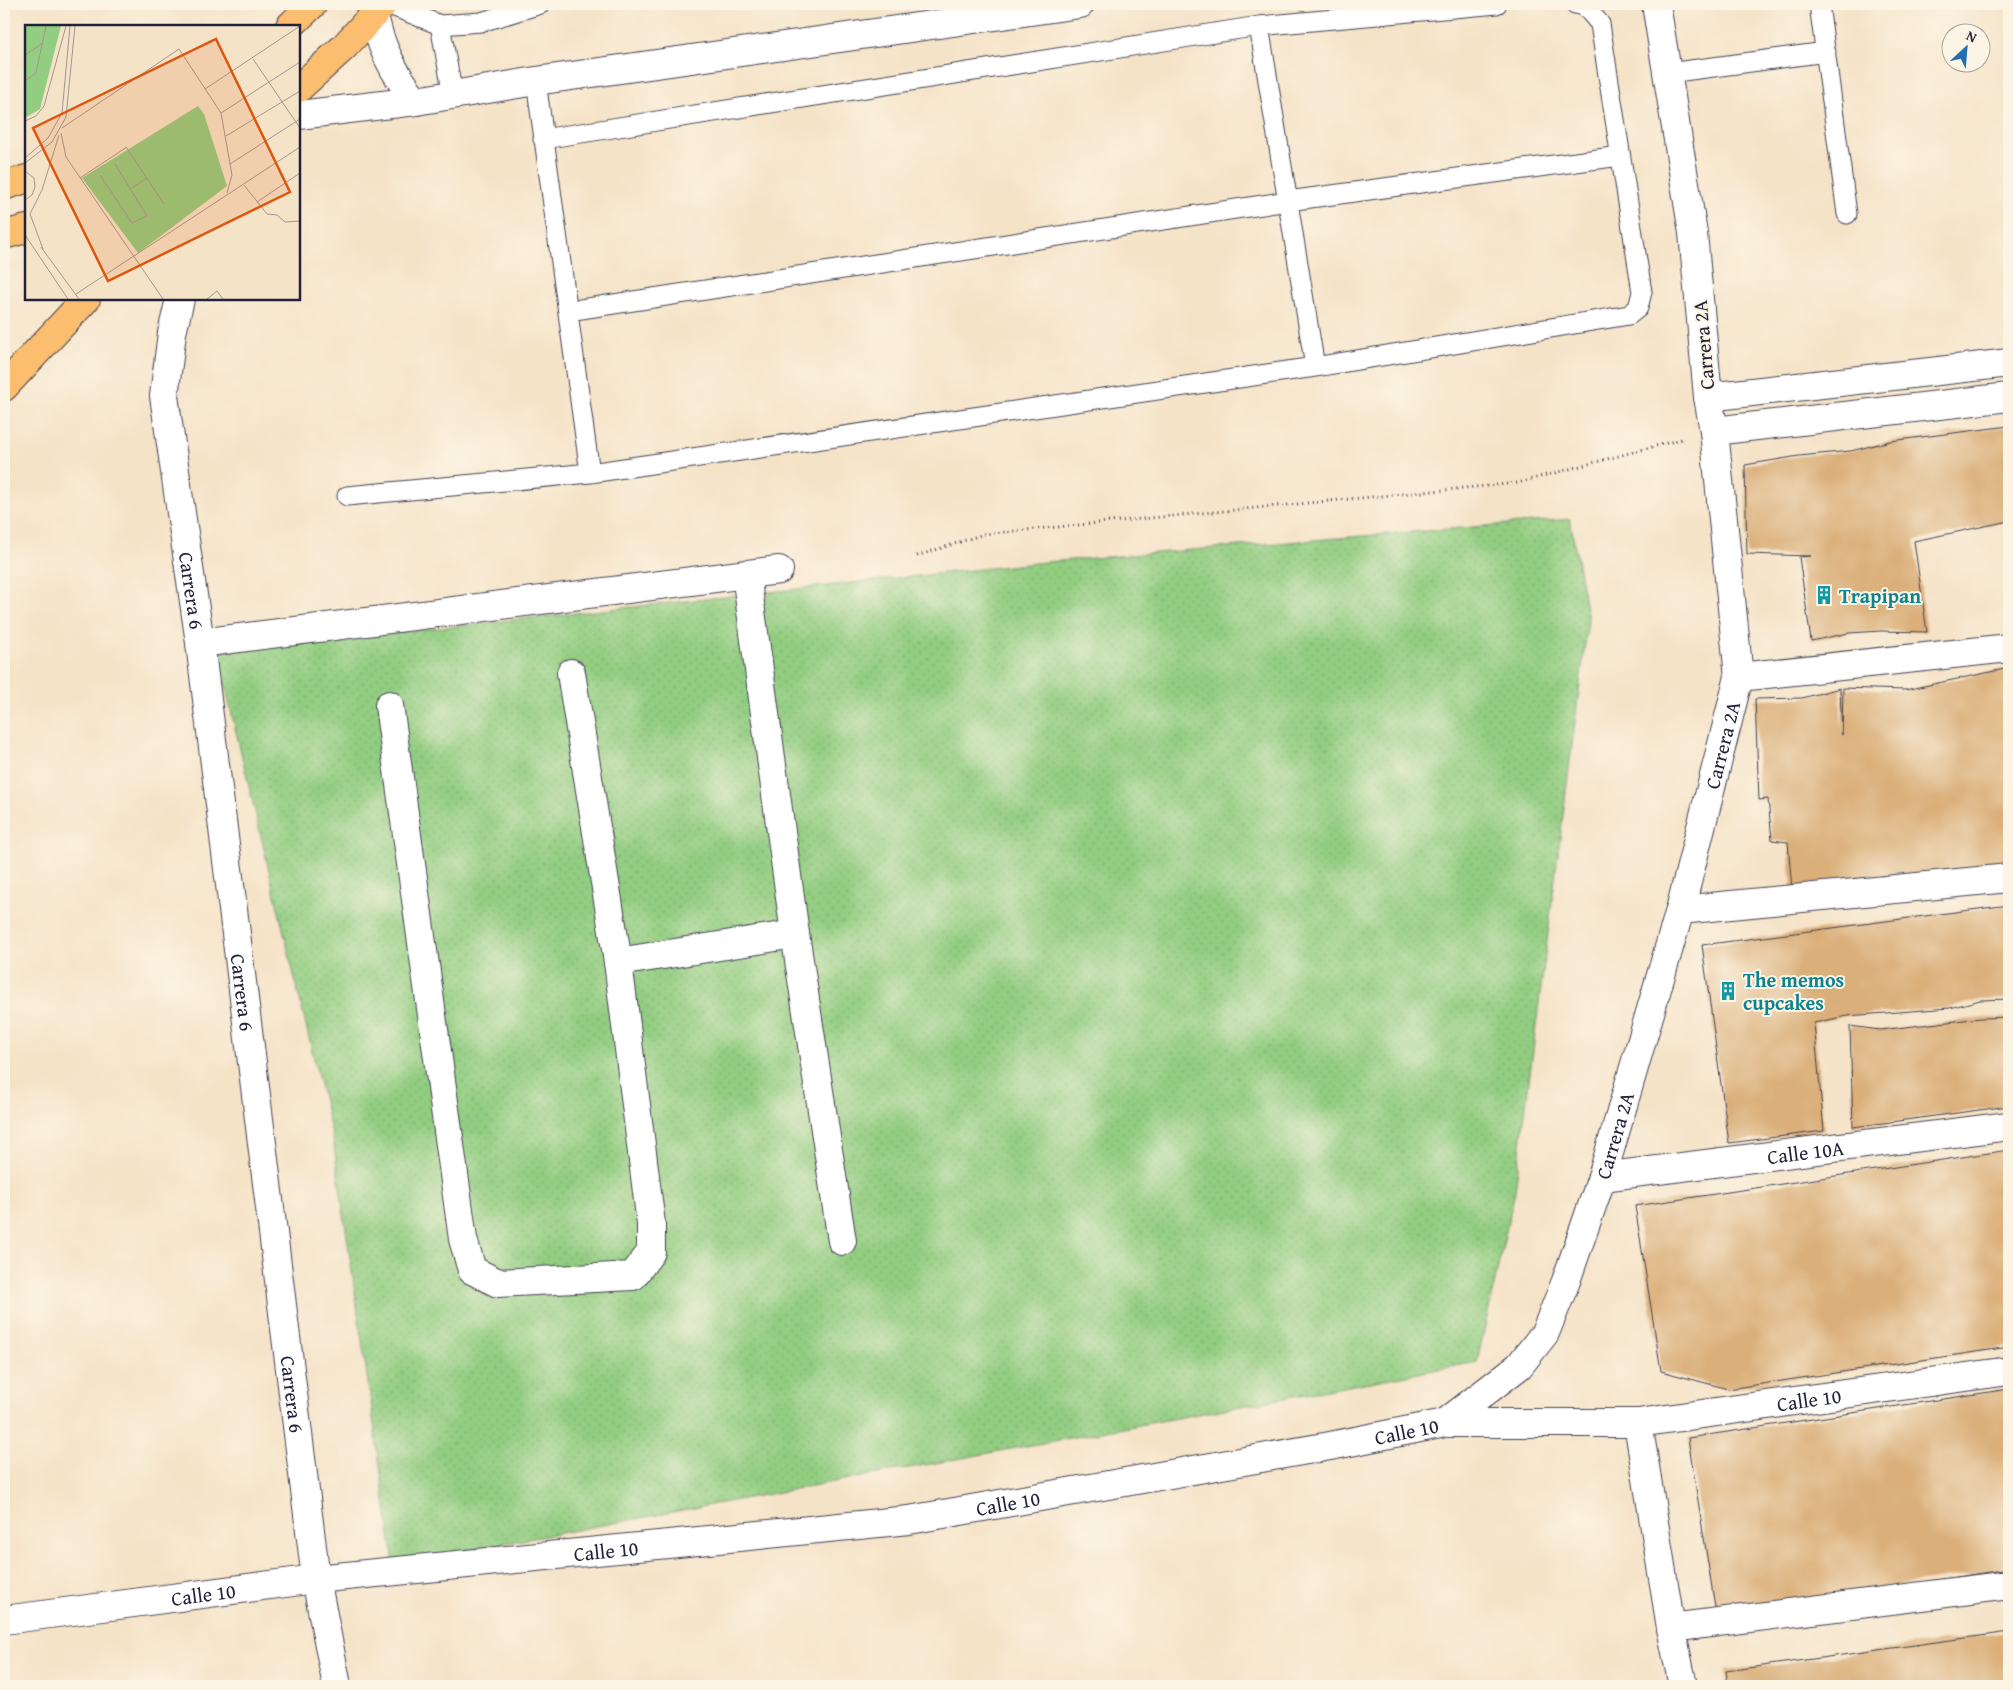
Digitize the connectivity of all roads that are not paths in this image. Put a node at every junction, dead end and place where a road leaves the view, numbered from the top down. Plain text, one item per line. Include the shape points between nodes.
1 (313, 4) edge
2 (541, 4) edge
3 (1080, 4) edge
4 (1497, 4) edge
5 (1576, 4) edge
6 (1656, 4) edge
7 (1818, 4) edge
8 (381, 7) edge
9 (291, 25) edge
10 (440, 25) junction
11 (1259, 26) junction
12 (1826, 52) junction
13 (1668, 73) junction
14 (536, 81) junction
15 (300, 87) edge
16 (453, 95) junction
17 (416, 101) junction
18 (300, 115) edge
19 (543, 138) junction
20 (1620, 156) junction
21 (25, 179) edge
22 (4, 186) edge
23 (1288, 201) junction
24 (1847, 214) dead end
25 (25, 229) edge
26 (4, 235) edge
27 (85, 300) edge
28 (180, 300) edge
29 (568, 311) junction
30 (2009, 363) edge
31 (1315, 367) junction
32 (4, 387) edge
33 (1708, 397) junction
34 (2009, 397) edge
35 (1714, 431) junction
36 (590, 473) junction
37 (347, 496) dead end
38 (779, 570) dead end
39 (746, 574) junction
40 (200, 643) junction
41 (2009, 648) edge
42 (571, 673) dead end
43 (1739, 677) junction
44 (389, 705) dead end
45 (2009, 878) edge
46 (1680, 910) junction
47 (795, 934) junction
48 (618, 962) junction
49 (2009, 1126) edge
50 (1602, 1177) junction
51 (842, 1241) dead end
52 (2009, 1371) edge
53 (1445, 1423) junction
54 (1638, 1423) junction
55 (316, 1579) junction
56 (2009, 1585) edge
57 (4, 1620) edge
58 (1672, 1628) junction
59 (337, 1686) edge
60 (1683, 1686) edge

1 - 9 highway
2 - 10 lane via 481,22
3 - 14 street
4 - 11 lane
5 - 20 lane via 1585,6 1600,24
6 - 13 street, Carrera 2A
7 - 12 lane
8 - 10 lane
8 - 15 highway
8 - 17 street via 377,34 402,83
10 - 16 lane
11 - 19 lane
11 - 23 lane
12 - 13 lane
12 - 24 lane
13 - 33 street, Carrera 2A via 1693,233
14 - 16 street
14 - 19 lane
16 - 17 street
17 - 18 street
19 - 29 lane
20 - 23 lane
20 - 31 lane via 1642,292 1638,308 1629,315
21 - 22 highway
23 - 29 lane
23 - 31 lane
25 - 26 highway
27 - 32 highway
28 - 40 street, Carrera 6 via 164,396
29 - 36 lane
30 - 33 street
31 - 36 lane
33 - 35 street, Carrera 2A
34 - 35 street
35 - 43 street, Carrera 2A
36 - 37 lane
38 - 39 street
39 - 40 street
39 - 47 street
40 - 55 street, Carrera 6
41 - 43 street
42 - 48 street
43 - 46 street, Carrera 2A
44 - 48 street via 463,1239 472,1270 498,1283 633,1276 651,1252 651,1224
45 - 46 street
46 - 50 street, Carrera 2A
47 - 48 street
47 - 51 street
49 - 50 street, Calle 10A
50 - 53 street, Carrera 2A via 1545,1333 1519,1366
52 - 54 street, Calle 10
53 - 54 street, Calle 10
53 - 55 street, Calle 10 via 909,1520
54 - 58 street
55 - 57 street, Calle 10
55 - 59 street, Carrera 6
56 - 58 street
58 - 60 street

